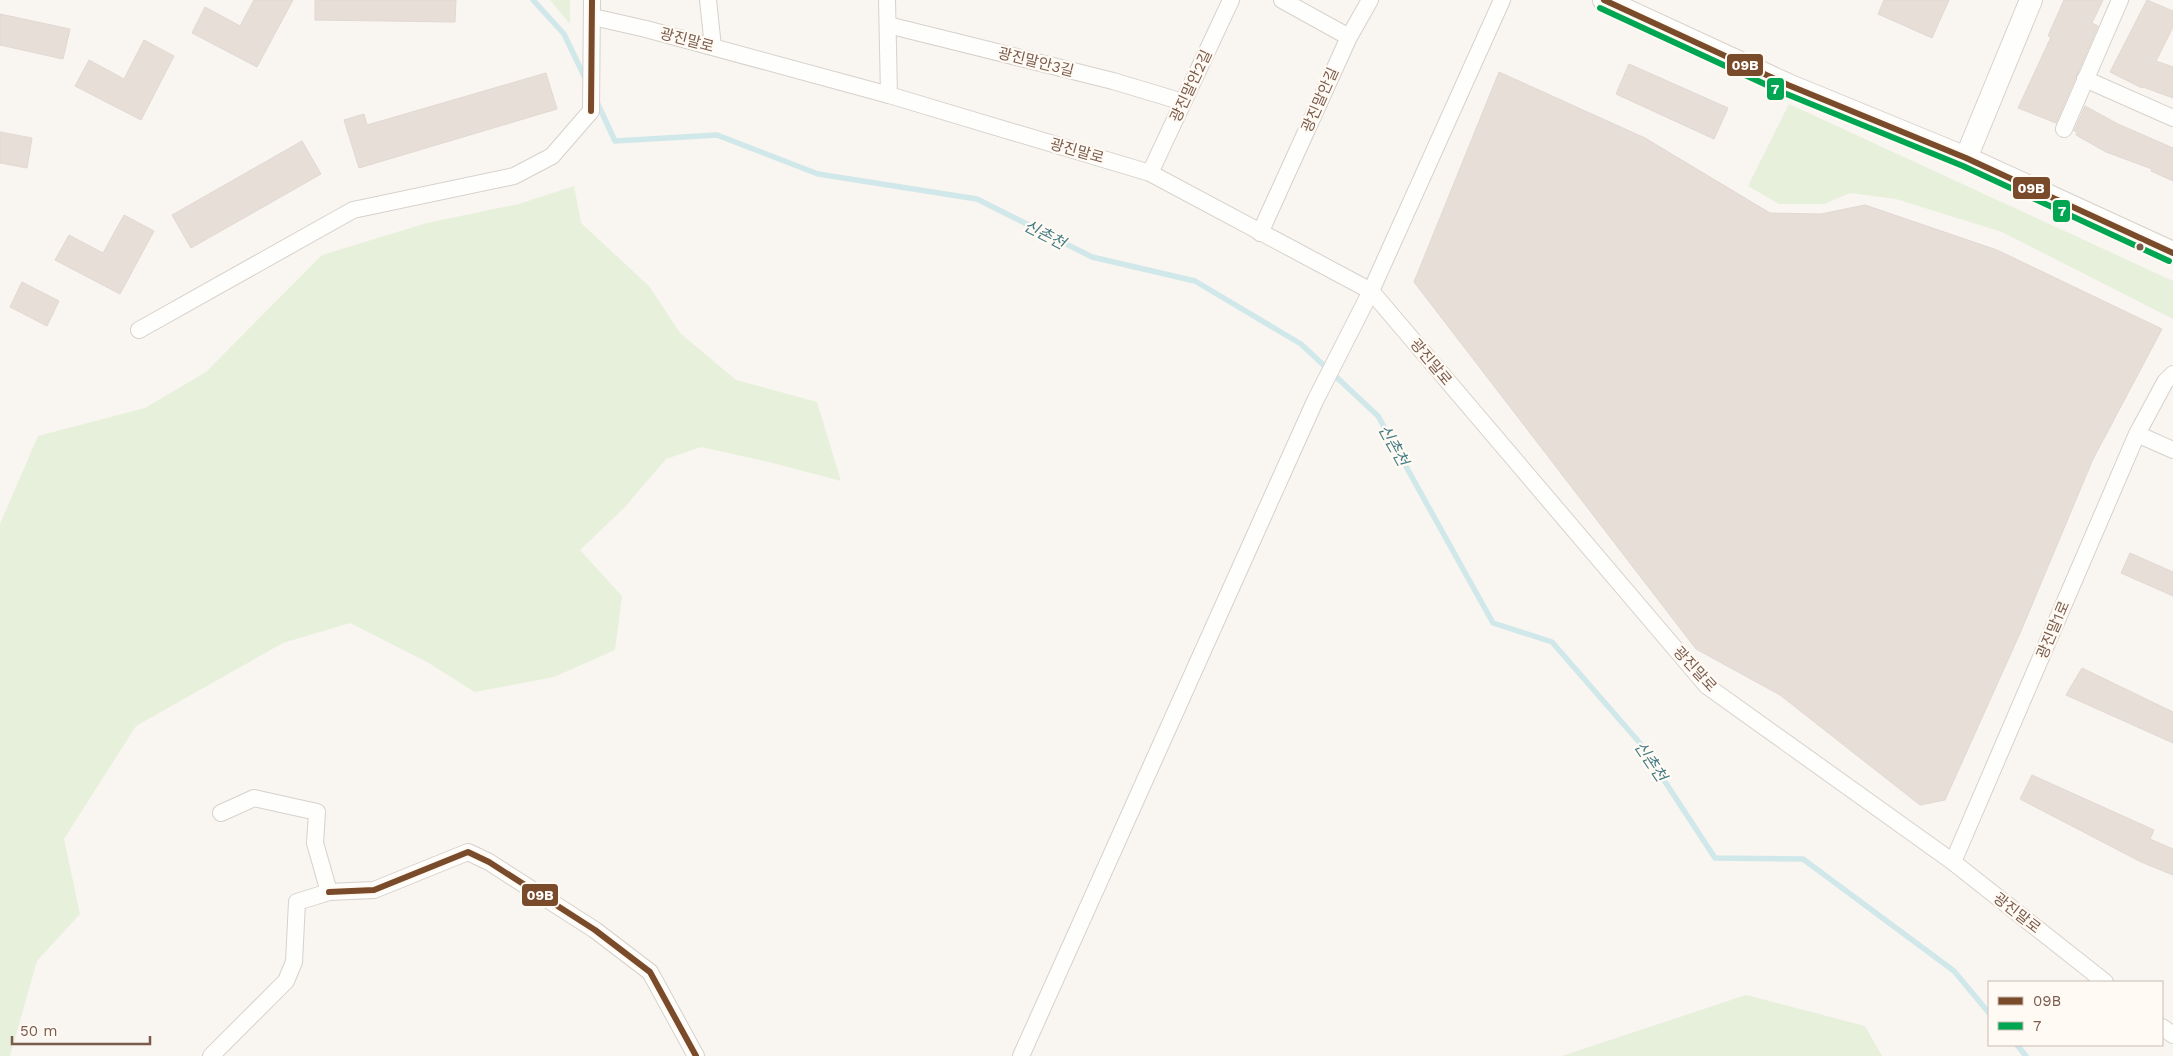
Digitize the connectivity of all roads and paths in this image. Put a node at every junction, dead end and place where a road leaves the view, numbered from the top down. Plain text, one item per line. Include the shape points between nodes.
1 (592, 0) edge
2 (708, 0) edge
3 (887, 0) edge
4 (1231, 0) edge
5 (1282, 0) edge
6 (1370, 0) edge
7 (1502, 0) edge
8 (1604, 0) edge
9 (2031, 0) edge
10 (2120, 0) edge
11 (593, 17) junction
12 (888, 26) junction
13 (1349, 37) junction
14 (713, 47) junction
15 (2086, 79) junction
16 (889, 95) junction
17 (1183, 102) junction
18 (2173, 118) edge
19 (2064, 129) dead end
20 (1966, 158) junction
21 (1150, 173) junction
22 (1260, 233) junction
23 (2173, 253) edge
24 (1371, 291) junction
25 (138, 330) dead end
26 (2173, 374) edge
27 (2137, 434) junction
28 (2173, 450) edge
29 (221, 813) dead end
30 (1953, 862) junction
31 (329, 892) junction
32 (2104, 981) edge
33 (211, 1056) edge
34 (696, 1056) edge
35 (1021, 1056) edge

1 - 11 street
2 - 14 street
3 - 12 street
4 - 17 street, 광진말안2길
5 - 13 street
6 - 13 street, 광진말안길
7 - 24 street
8 - 20 street via 1788,85
9 - 20 street
10 - 15 street
11 - 14 street, 광진말로
11 - 25 street via 591,111 552,156 514,176 353,210
12 - 16 street
12 - 17 street, 광진말안3길 via 1113,81
13 - 22 street, 광진말안길
14 - 16 street, 광진말로
15 - 18 street
15 - 19 street
16 - 21 street, 광진말로
17 - 21 street, 광진말안2길
20 - 23 street
21 - 22 street, 광진말로
22 - 24 street, 광진말로
24 - 30 street, 광진말로 via 1707,686
24 - 35 street via 1315,401
26 - 27 street, 광진말1로 via 2165,382
27 - 28 street
27 - 30 street, 광진말1로
29 - 31 street via 254,798 317,812 315,843
30 - 32 street, 광진말로
31 - 33 street via 297,902 294,962 286,981
31 - 34 street via 374,890 468,852 595,930 650,972

